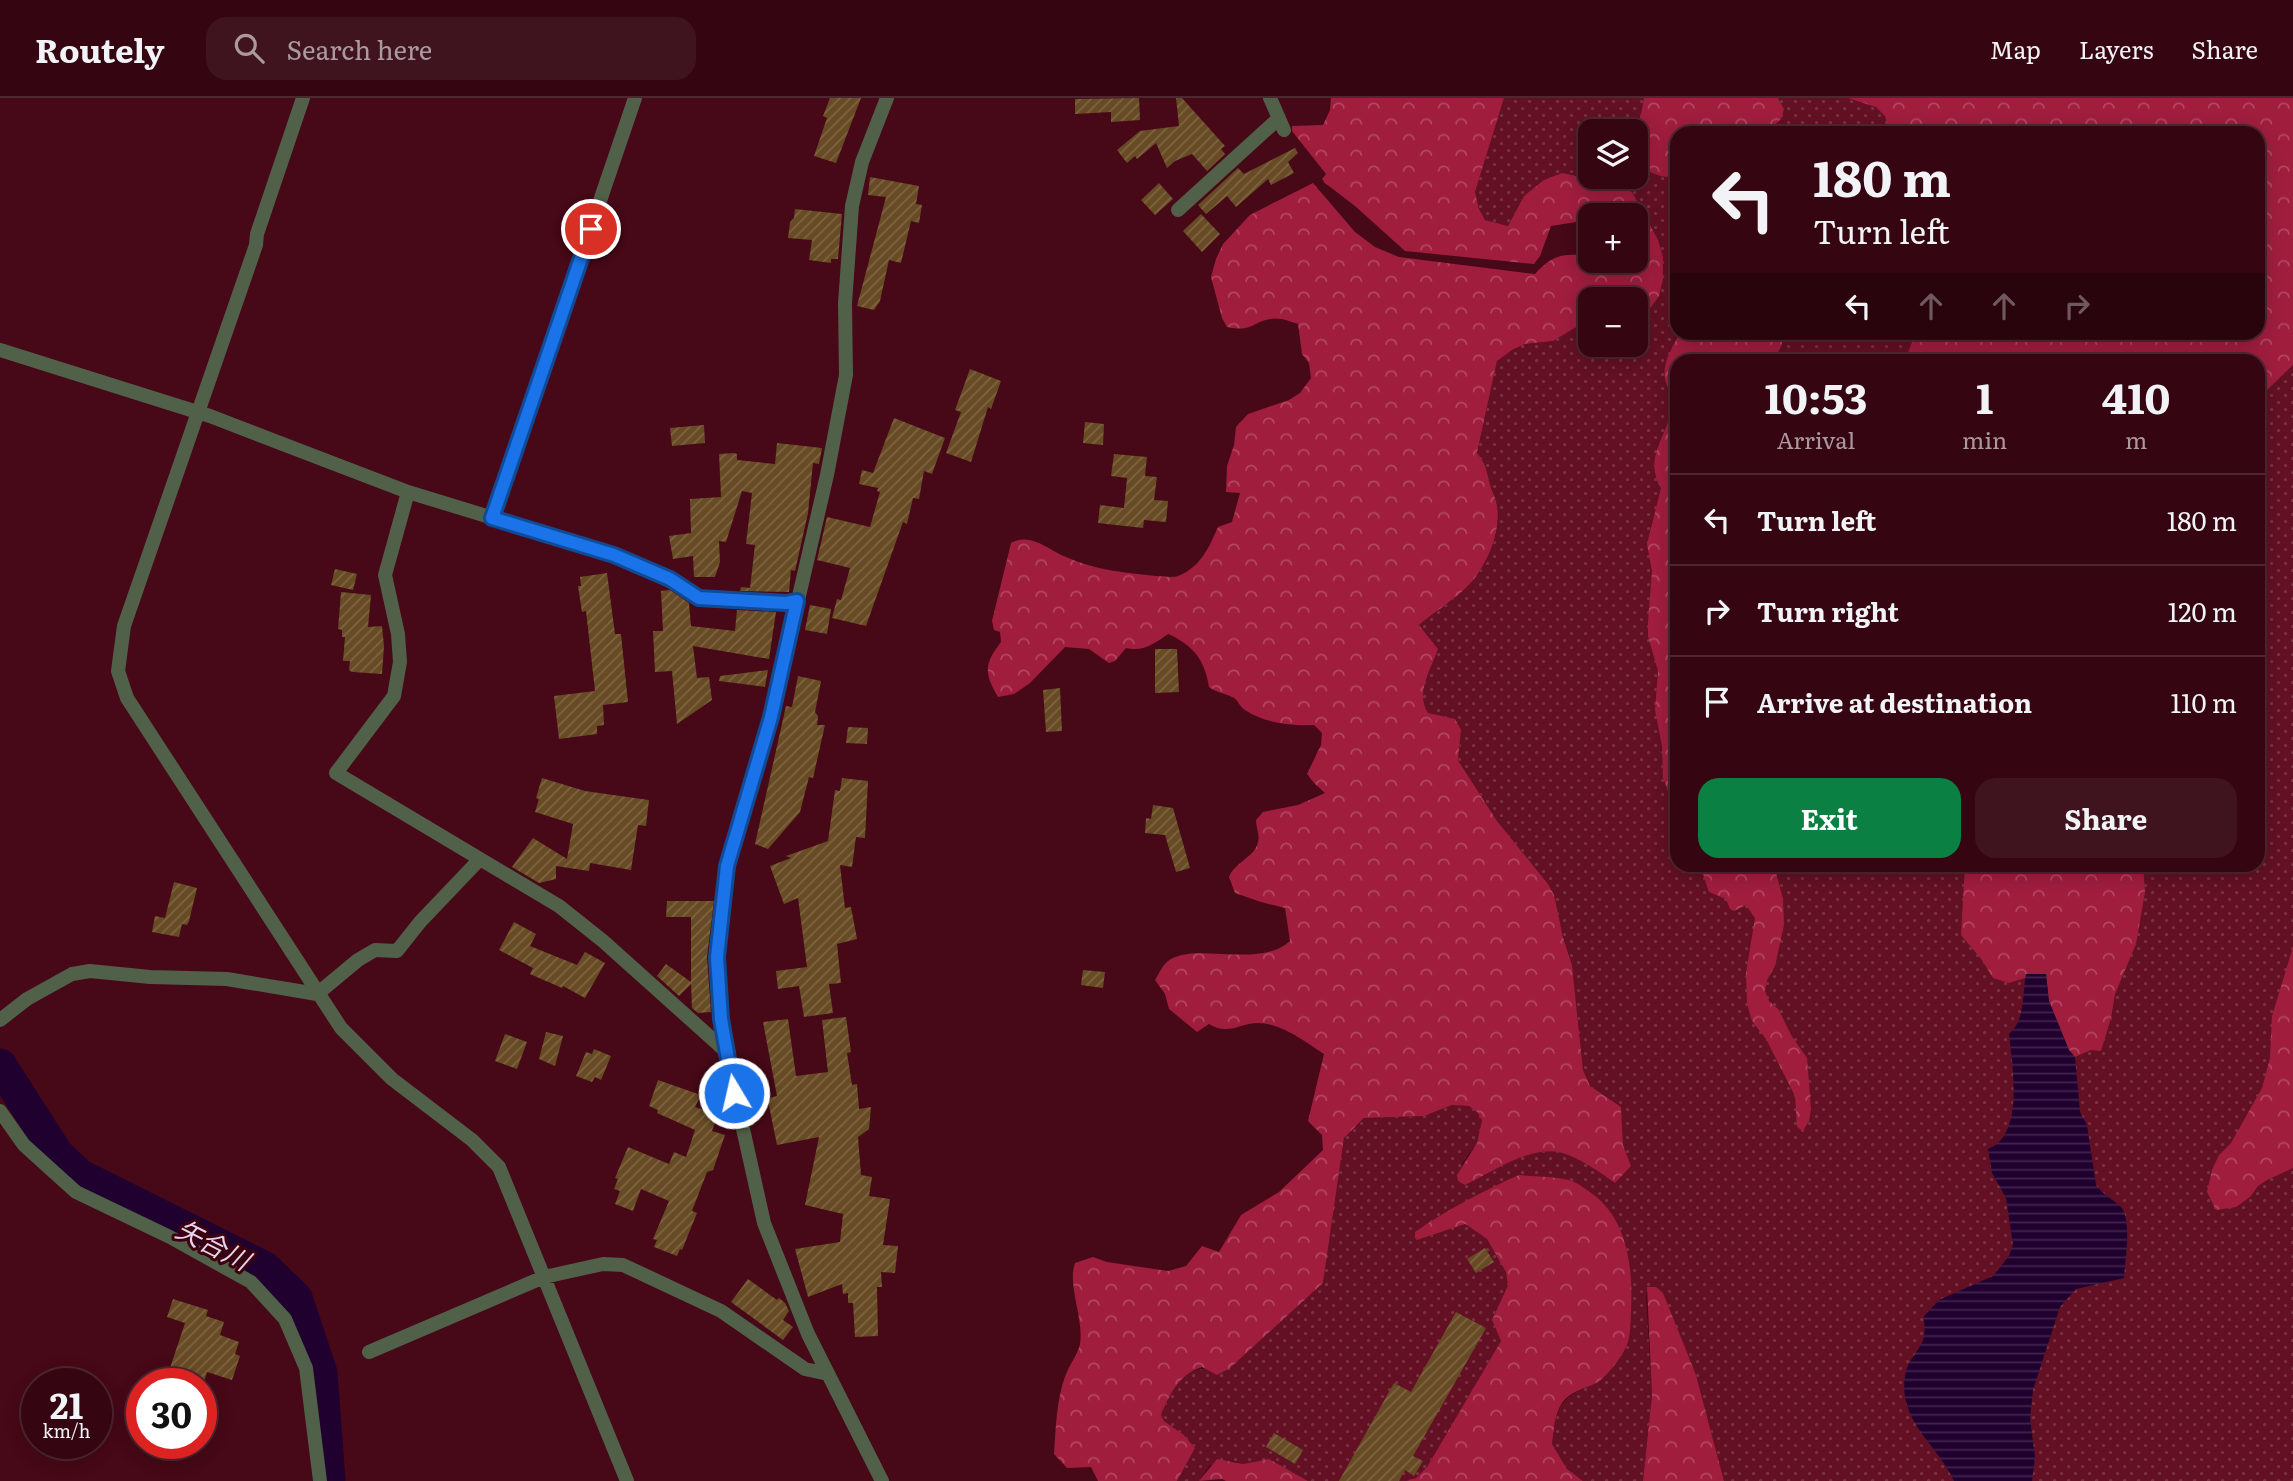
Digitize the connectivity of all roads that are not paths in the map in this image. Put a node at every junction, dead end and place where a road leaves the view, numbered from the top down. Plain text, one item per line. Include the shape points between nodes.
1 (303, 98) edge
2 (635, 98) edge
3 (887, 98) edge
4 (1270, 98) edge
5 (1178, 210) dead end
6 (0, 349) edge
7 (197, 412) junction
8 (408, 492) junction
9 (492, 518) junction
10 (797, 601) junction
11 (480, 859) junction
12 (317, 994) junction
13 (0, 1020) edge
14 (729, 1054) junction
15 (0, 1111) edge
16 (544, 1277) junction
17 (369, 1352) dead end
18 (828, 1374) junction
19 (320, 1481) edge
20 (626, 1481) edge
21 (882, 1481) edge

1 - 7 street
2 - 9 street
3 - 10 street via 862,162 852,206 845,303 846,375
4 - 5 street via 1281,124
6 - 7 street
7 - 8 street
7 - 12 street via 124,626 118,671 127,698
8 - 9 street
8 - 11 street via 385,575 398,634 400,662 394,696 336,772
9 - 10 street via 614,555 670,579 699,598
10 - 14 street via 771,717 727,866 717,957 721,1019
11 - 12 street via 397,951 375,950
11 - 14 street via 559,906
12 - 13 street via 227,979 90,971 72,974
12 - 16 street via 341,1028 393,1079 472,1140 499,1167
14 - 18 street via 764,1223
15 - 19 street via 24,1145 76,1192 251,1282 285,1319 306,1368
16 - 17 street
16 - 18 street via 603,1264 623,1265 720,1311 805,1369
16 - 20 street
18 - 21 street

